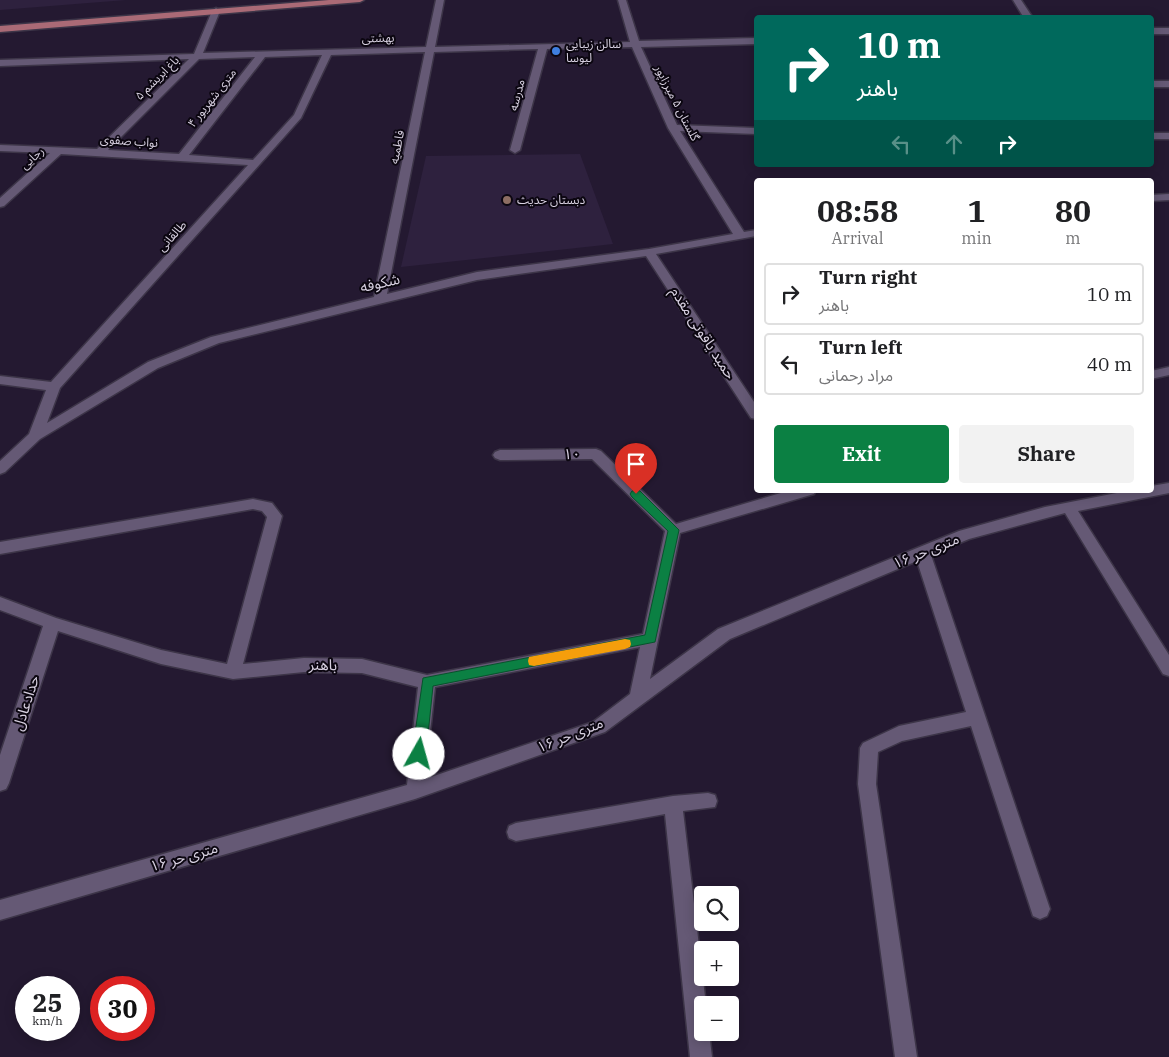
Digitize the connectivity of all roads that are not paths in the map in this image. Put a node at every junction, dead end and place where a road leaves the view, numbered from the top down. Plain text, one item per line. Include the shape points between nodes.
1 (360, 0) edge
2 (440, 0) edge
3 (622, 0) edge
4 (1017, 0) edge
5 (216, 11) junction
6 (1027, 15) edge
7 (0, 29) edge
8 (1154, 31) edge
9 (1169, 31) edge
10 (754, 41) edge
11 (635, 44) junction
12 (543, 46) junction
13 (429, 50) junction
14 (328, 52) junction
15 (262, 54) junction
16 (197, 56) junction
17 (0, 63) edge
18 (1154, 84) edge
19 (1169, 84) edge
20 (673, 128) junction
21 (754, 130) edge
22 (1154, 136) edge
23 (1169, 136) edge
24 (0, 148) edge
25 (59, 150) junction
26 (515, 150) dead end
27 (100, 152) junction
28 (182, 158) junction
29 (257, 163) junction
30 (1169, 197) edge
31 (1154, 198) edge
32 (0, 204) edge
33 (754, 232) edge
34 (740, 235) junction
35 (649, 252) junction
36 (380, 300) junction
37 (1169, 371) edge
38 (1154, 374) edge
39 (0, 380) edge
40 (54, 387) junction
41 (754, 412) edge
42 (35, 436) junction
43 (500, 455) dead end
44 (0, 469) edge
45 (1169, 488) edge
46 (1154, 491) edge
47 (797, 493) edge
48 (1144, 493) edge
49 (1069, 508) junction
50 (674, 530) junction
51 (0, 548) edge
52 (922, 552) junction
53 (0, 603) edge
54 (52, 623) junction
55 (650, 639) junction
56 (1169, 669) edge
57 (233, 672) junction
58 (427, 682) junction
59 (638, 698) junction
60 (978, 717) junction
61 (0, 783) edge
62 (415, 791) junction
63 (708, 801) dead end
64 (673, 804) junction
65 (516, 832) dead end
66 (1040, 909) dead end
67 (0, 910) edge
68 (701, 1057) edge
69 (906, 1057) edge

1 - 5 main road
2 - 13 street, فاطمیه
3 - 11 street, گلستان ۵ میرزاپور
4 - 6 street
5 - 7 main road
5 - 16 street, باغ ابریشم ۵
8 - 9 street
10 - 11 street, بهشتی
11 - 12 street, بهشتی
11 - 20 street, گلستان ۵ میرزاپور
12 - 13 street, بهشتی
12 - 26 street, مدرسه
13 - 14 street, بهشتی
13 - 36 street, فاطمیه
14 - 15 street, بهشتی
14 - 29 street, طالقانی via 298,116
15 - 16 street, بهشتی
15 - 28 street, ۴ متری شهریور
16 - 17 street, بهشتی
16 - 27 street, باغ ابریشم ۵
18 - 19 street
20 - 21 street
20 - 34 street, گلستان ۵ میرزاپور
22 - 23 street
24 - 25 street, نواب صفوی
25 - 27 street, نواب صفوی
25 - 32 street, رجایی
27 - 28 street, نواب صفوی
28 - 29 street, نواب صفوی
29 - 40 street, طالقانی
30 - 31 street
33 - 34 street, شکوفه
34 - 35 street, شکوفه
35 - 36 street, شکوفه via 477,276
35 - 41 street, حمید یاقوتی مقدم
36 - 42 street, شکوفه via 206,343 153,364
37 - 38 street
39 - 40 street
40 - 42 street, طالقانی
42 - 44 street
43 - 50 street, ۱۰ via 596,454
45 - 46 street, ۱۶ متری حر
47 - 50 street
48 - 49 street, ۱۶ متری حر
49 - 52 street, ۱۶ متری حر via 964,535
49 - 56 street
50 - 55 street
51 - 57 street via 253,504 267,507 275,516
52 - 59 street, ۱۶ متری حر via 724,634
52 - 60 street
53 - 54 street, باهنر
54 - 57 street, باهنر via 161,657
54 - 61 street, حدادعادل
55 - 58 street, باهنر
55 - 59 street
57 - 58 street, باهنر via 304,664 362,666
58 - 62 street
59 - 62 street, ۱۶ متری حر via 599,727
60 - 66 street
60 - 69 street via 900,734 868,748 867,784
62 - 67 street, ۱۶ متری حر
63 - 64 street
64 - 65 street
64 - 68 street

